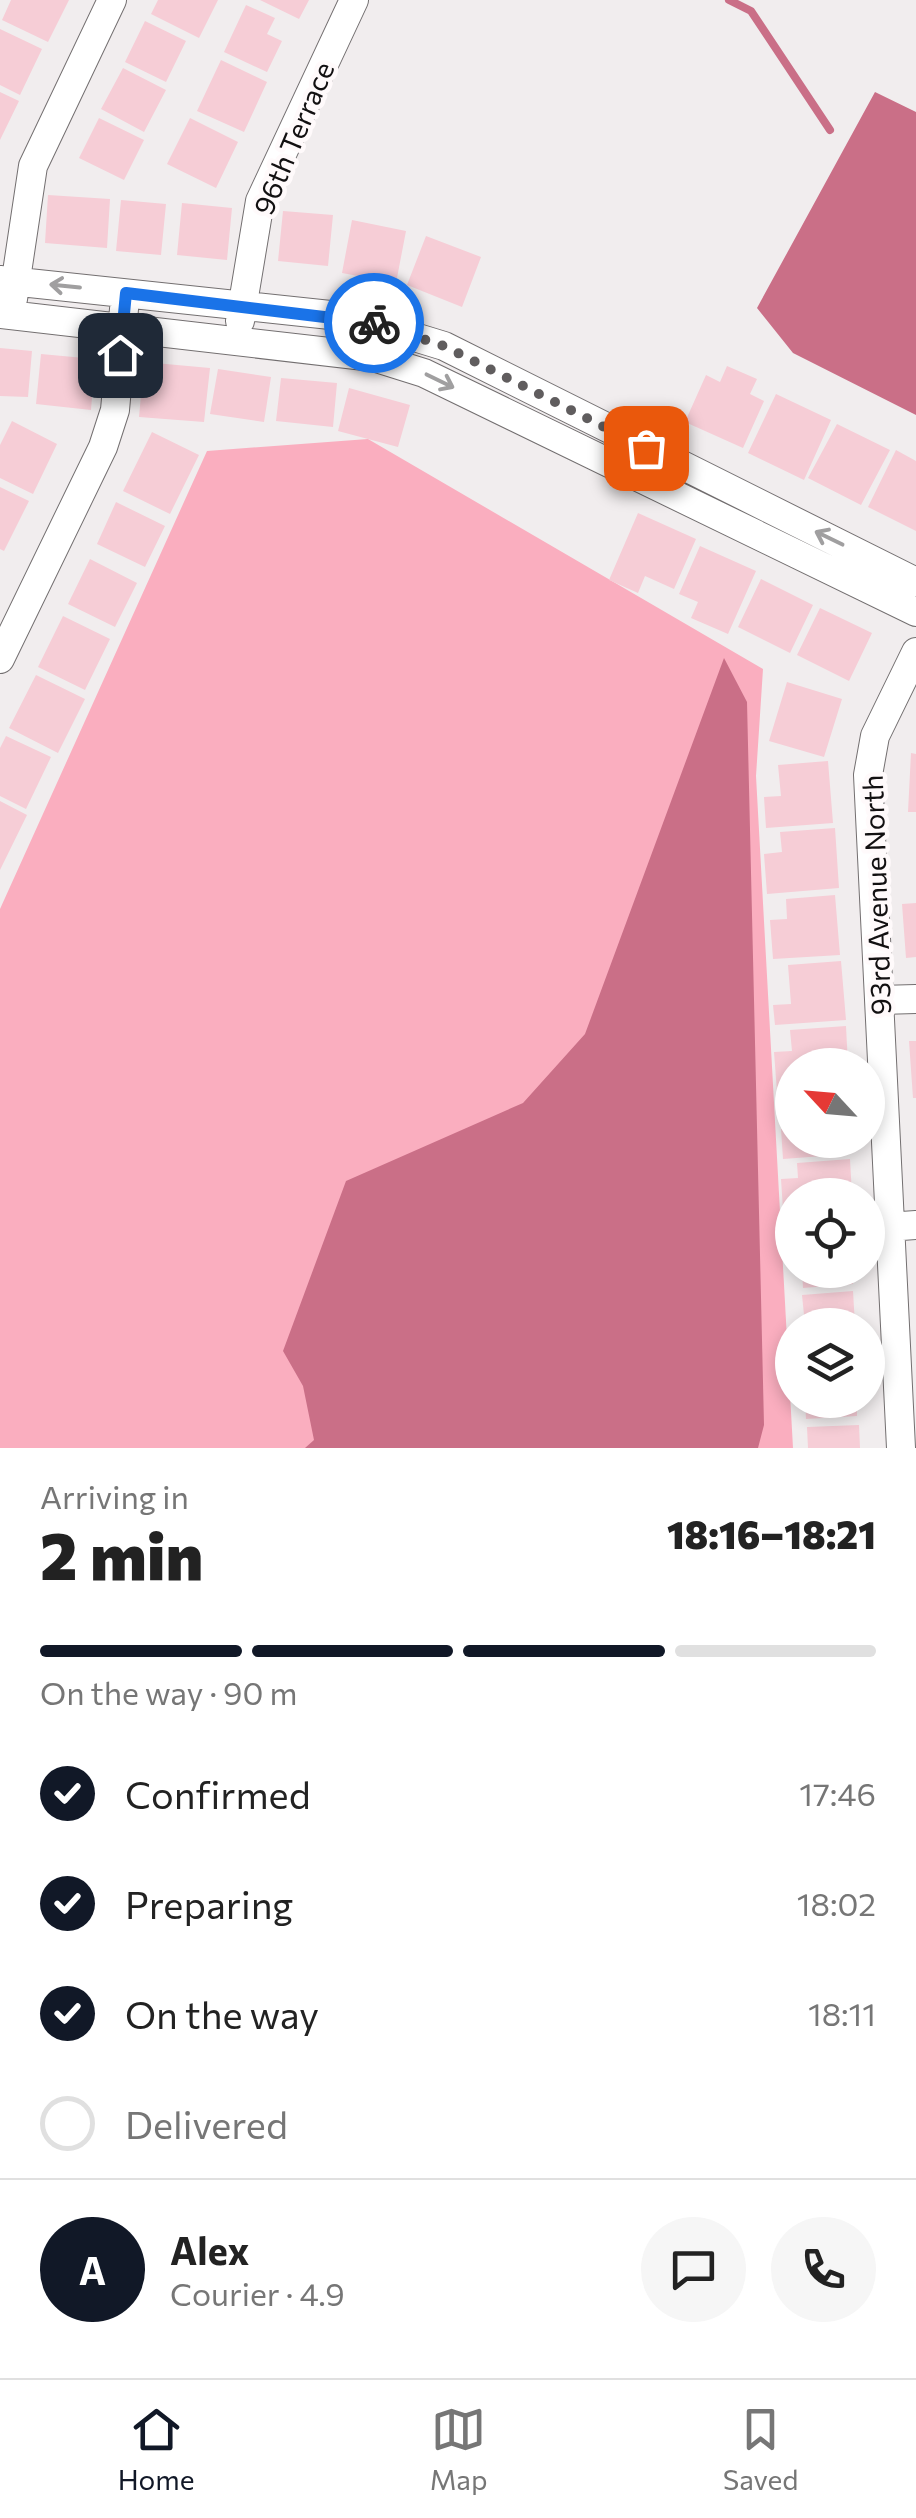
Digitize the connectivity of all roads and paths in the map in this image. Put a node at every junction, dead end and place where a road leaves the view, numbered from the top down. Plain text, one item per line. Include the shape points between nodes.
1 (112, 0) edge
2 (354, 0) edge
3 (8, 280) edge
4 (126, 293) junction
5 (242, 305) junction
6 (5, 314) edge
7 (122, 327) junction
8 (237, 340) junction
9 (916, 582) edge
10 (916, 612) edge
11 (916, 652) edge
12 (0, 659) edge
13 (916, 999) edge
14 (880, 1000) junction
15 (902, 1226) edge
16 (906, 1443) edge

1 - 3 street via 32,166
2 - 5 street, 96th Terrace via 260,201
4 -> 3 street
3 - 6 street
4 - 5 street
4 - 7 street
5 - 8 street, 96th Terrace
9 -> 5 street via 444,346 348,317
6 - 7 street
7 - 8 street
7 - 12 street via 103,448
8 -> 10 street via 344,351 424,374
11 - 14 street, 93rd Avenue North via 874,736 868,775
13 - 14 street
14 - 15 street, 93rd Avenue North
15 - 16 street, 93rd Avenue North

